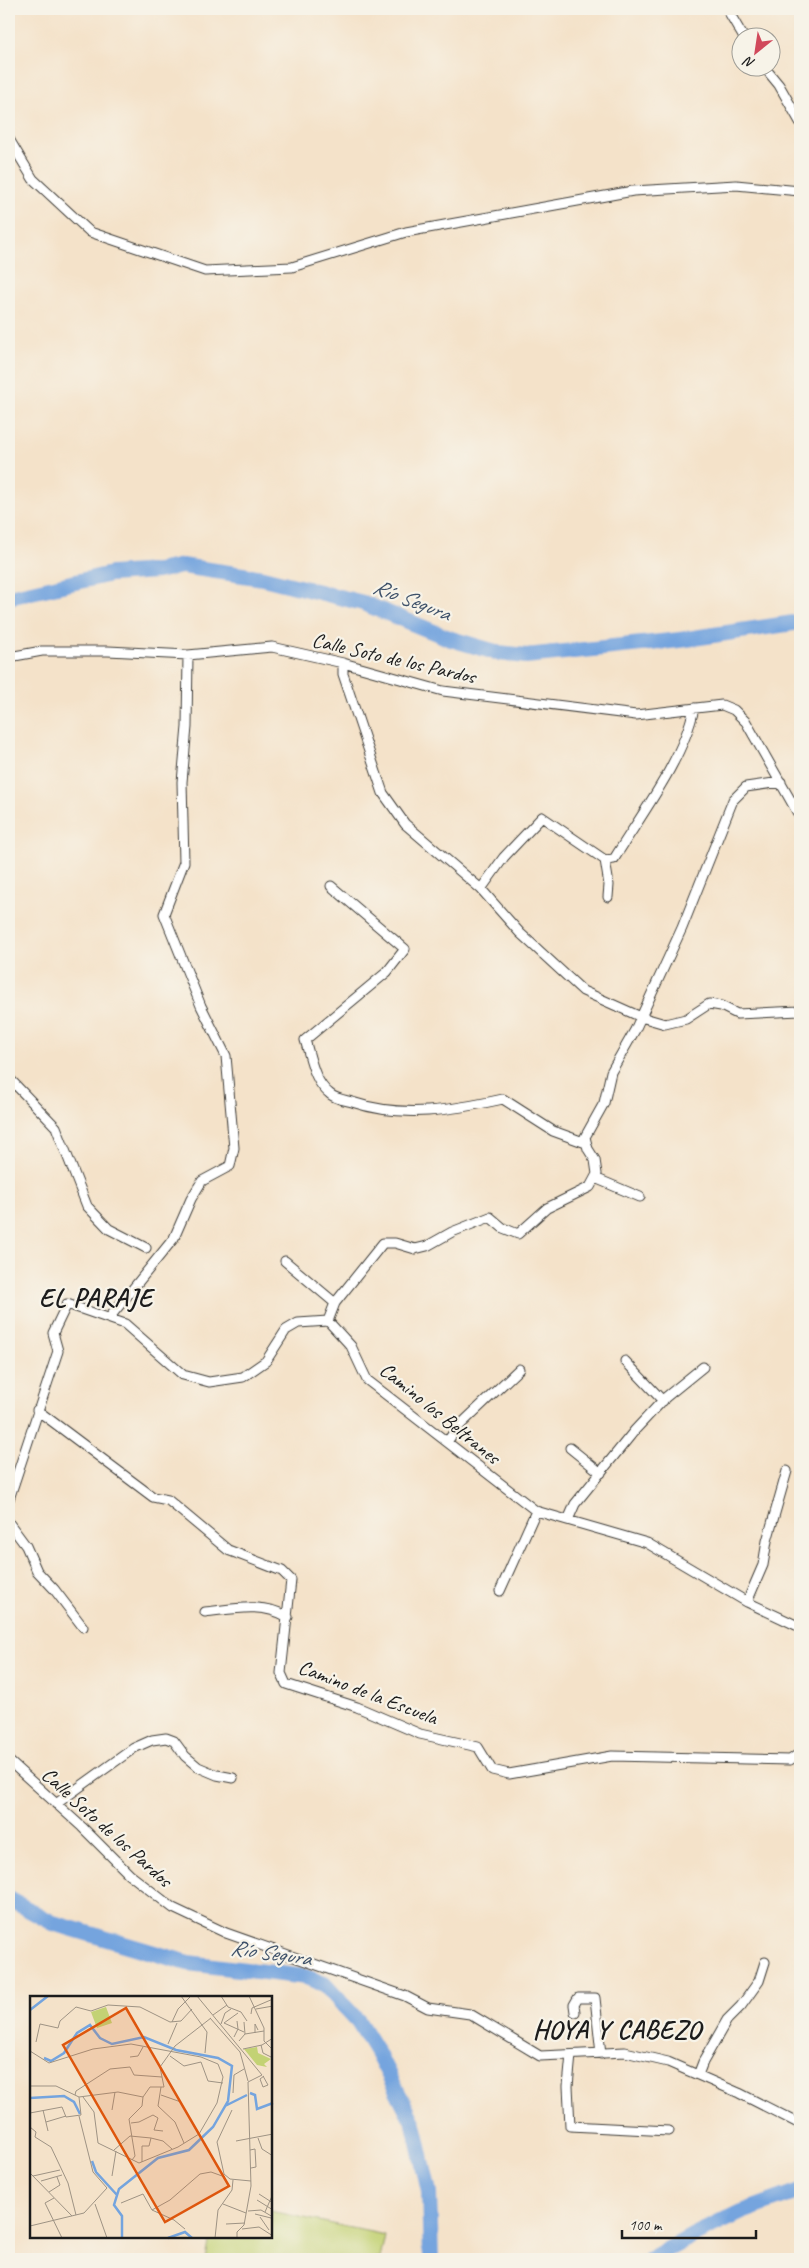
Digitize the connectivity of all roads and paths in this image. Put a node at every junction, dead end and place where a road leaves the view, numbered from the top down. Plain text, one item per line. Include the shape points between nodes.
1 (728, 9) edge
2 (738, 28) edge
3 (773, 78) edge
4 (800, 122) edge
5 (9, 139) edge
6 (800, 191) edge
7 (188, 655) junction
8 (9, 657) edge
9 (343, 663) junction
10 (694, 708) junction
11 (780, 782) junction
12 (800, 817) edge
13 (605, 860) junction
14 (331, 886) dead end
15 (481, 890) junction
16 (608, 897) dead end
17 (800, 1011) edge
18 (641, 1017) junction
19 (9, 1078) edge
20 (586, 1143) junction
21 (594, 1178) junction
22 (640, 1196) dead end
23 (146, 1248) dead end
24 (285, 1261) dead end
25 (335, 1303) junction
26 (110, 1317) junction
27 (328, 1321) junction
28 (625, 1361) dead end
29 (703, 1367) dead end
30 (520, 1369) dead end
31 (663, 1400) junction
32 (37, 1410) junction
33 (447, 1442) junction
34 (570, 1448) dead end
35 (787, 1471) dead end
36 (601, 1473) junction
37 (9, 1498) edge
38 (536, 1511) junction
39 (568, 1520) junction
40 (9, 1523) edge
41 (500, 1591) dead end
42 (747, 1602) junction
43 (205, 1612) dead end
44 (288, 1617) junction
45 (82, 1627) dead end
46 (800, 1627) edge
47 (800, 1753) edge
48 (9, 1761) edge
49 (234, 1778) dead end
50 (56, 1804) junction
51 (765, 1962) dead end
52 (575, 2012) dead end
53 (601, 2054) junction
54 (571, 2055) junction
55 (698, 2075) junction
56 (800, 2124) edge
57 (669, 2132) dead end

1 - 2 street
3 - 4 street
5 - 6 street via 33,179 90,232 205,271 292,267 406,232 633,190 736,185
7 - 8 street, Calle Soto de los Pardos via 42,651
7 - 9 street, Calle Soto de los Pardos via 272,647
7 - 26 street via 182,782 184,862 164,914 201,1006 226,1056 234,1148 230,1166 202,1181 174,1238
9 - 10 street, Calle Soto de los Pardos via 443,692 636,715
9 - 15 street via 343,674 383,793 406,824
10 - 11 street, Calle Soto de los Pardos via 722,705 734,710 746,722
10 - 13 street via 690,728 662,782 614,859
11 - 12 street, Calle Soto de los Pardos
11 - 18 street via 746,786 734,800 682,928
13 - 15 street via 542,818 504,857
13 - 16 street
14 - 20 street via 405,949 387,972 305,1040 317,1080 331,1095 359,1104 402,1111 446,1111 504,1099 553,1131
15 - 18 street via 520,933 583,990
17 - 18 street via 737,1014 709,1004 686,1019 665,1024
18 - 20 street via 611,1072 604,1103 585,1137
19 - 23 street via 56,1127 87,1206 109,1229
20 - 21 street via 595,1160 597,1174
21 - 22 street
21 - 25 street via 590,1187 547,1208 518,1234 503,1228 490,1217 415,1249 383,1243
24 - 25 street
25 - 27 street
26 - 27 street via 125,1324 183,1375 209,1382 243,1377 266,1361 286,1330 298,1323
26 - 32 street via 67,1304 53,1333 58,1351
27 - 33 street, Camino los Beltranes via 351,1346 367,1380
28 - 31 street
29 - 31 street
30 - 33 street via 457,1428
31 - 36 street
32 - 37 street
32 - 44 street, Camino de la Escuela via 153,1497 168,1500 228,1550 282,1571 291,1580
33 - 38 street, Camino los Beltranes
34 - 36 street
35 - 42 street via 763,1564
36 - 39 street via 575,1504
38 - 39 street, Camino los Beltranes
38 - 41 street
39 - 42 street, Camino los Beltranes via 647,1543
40 - 45 street via 26,1546 37,1570
42 - 46 street, Camino los Beltranes
43 - 44 street via 253,1607 277,1611
44 - 47 street, Camino de la Escuela via 281,1673 286,1684 357,1707 420,1734 478,1747 492,1770 509,1774 612,1756 790,1760
48 - 50 street, Calle Soto de los Pardos
49 - 50 street via 222,1777 198,1767 174,1741 166,1738 152,1740 134,1748
50 - 54 street, Calle Soto de los Pardos via 150,1892 199,1922 405,1996 428,2008 470,2014 540,2056
51 - 55 street via 759,1981 742,2006 727,2020
52 - 53 street via 578,1998 595,1998
53 - 54 street, Calle Soto de los Pardos
53 - 55 street, Calle Soto de los Pardos via 624,2052 668,2062
54 - 57 street via 568,2086 570,2126
55 - 56 street, Calle Soto de los Pardos

